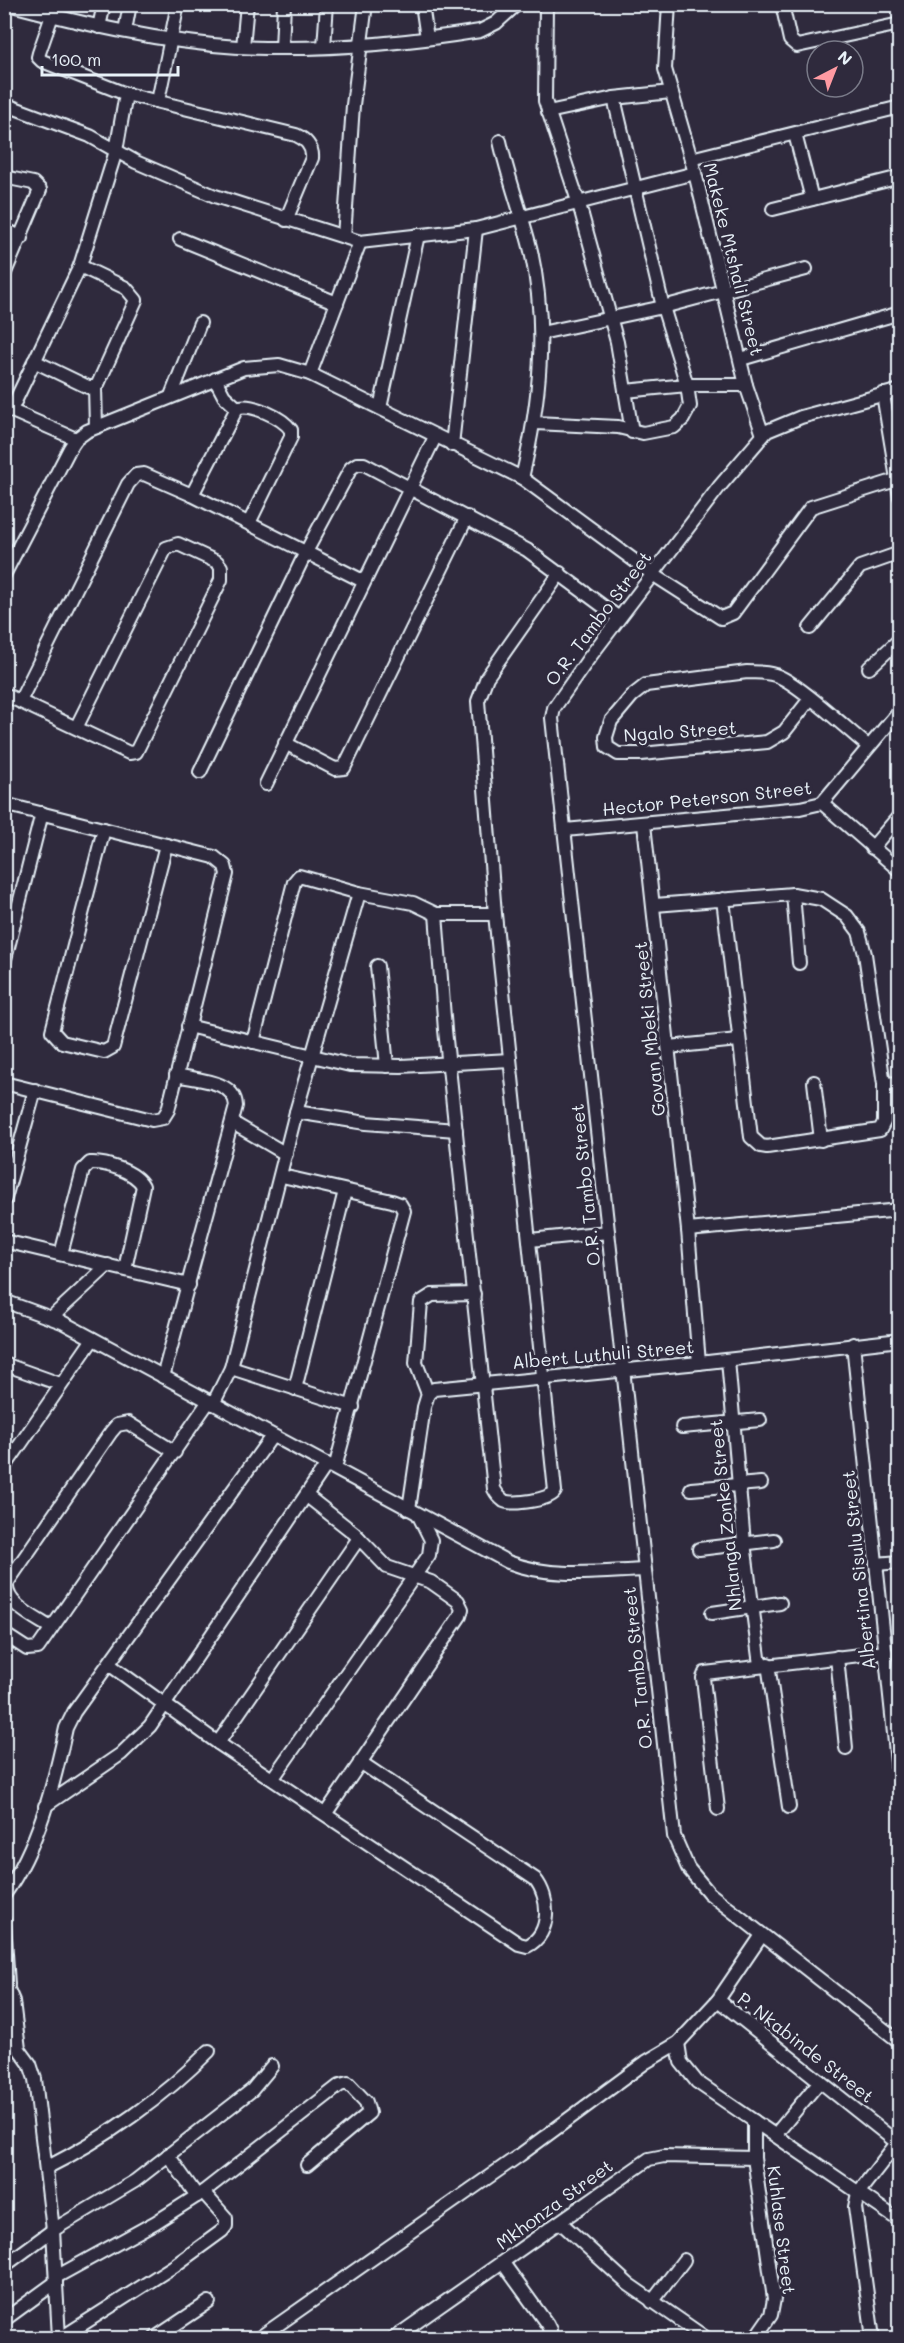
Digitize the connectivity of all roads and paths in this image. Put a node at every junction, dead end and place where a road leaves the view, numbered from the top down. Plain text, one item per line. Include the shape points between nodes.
1 (7, 4) edge
2 (104, 4) edge
3 (130, 4) edge
4 (178, 4) edge
5 (247, 4) edge
6 (284, 4) edge
7 (327, 4) edge
8 (366, 4) edge
9 (422, 4) edge
10 (517, 4) edge
11 (546, 4) edge
12 (669, 4) edge
13 (783, 4) edge
14 (54, 10) edge
15 (4, 11) edge
16 (900, 24) edge
17 (99, 27) junction
18 (125, 31) junction
19 (170, 38) junction
20 (427, 38) junction
21 (360, 45) junction
22 (243, 47) junction
23 (324, 47) junction
24 (282, 48) junction
25 (671, 92) junction
26 (126, 94) junction
27 (614, 98) junction
28 (158, 101) junction
29 (4, 104) edge
30 (900, 107) edge
31 (548, 112) junction
32 (795, 134) junction
33 (500, 141) dead end
34 (116, 151) junction
35 (691, 159) junction
36 (695, 173) junction
37 (4, 177) edge
38 (900, 177) edge
39 (636, 190) junction
40 (812, 198) junction
41 (579, 204) junction
42 (773, 209) dead end
43 (522, 219) junction
44 (286, 220) junction
45 (4, 229) edge
46 (476, 229) junction
47 (418, 236) junction
48 (22, 237) junction
49 (344, 237) junction
50 (180, 239) dead end
51 (360, 242) junction
52 (80, 266) junction
53 (806, 269) dead end
54 (4, 275) edge
55 (724, 291) junction
56 (338, 303) junction
57 (663, 306) junction
58 (900, 313) edge
59 (609, 319) junction
60 (200, 323) dead end
61 (541, 333) junction
62 (741, 359) junction
63 (34, 361) junction
64 (310, 374) junction
65 (215, 379) junction
66 (687, 385) junction
67 (746, 385) junction
68 (95, 387) junction
69 (900, 390) edge
70 (625, 391) junction
71 (883, 394) junction
72 (171, 396) junction
73 (237, 408) junction
74 (380, 408) junction
75 (8, 409) edge
76 (535, 423) junction
77 (96, 427) junction
78 (632, 432) junction
79 (763, 435) junction
80 (435, 437) junction
81 (76, 439) junction
82 (452, 445) junction
83 (522, 478) junction
84 (896, 480) junction
85 (411, 487) junction
86 (192, 495) junction
87 (900, 497) edge
88 (467, 517) junction
89 (249, 523) junction
90 (306, 552) junction
91 (900, 553) edge
92 (560, 573) junction
93 (654, 574) junction
94 (4, 575) edge
95 (363, 581) junction
96 (619, 618) junction
97 (810, 628) dead end
98 (900, 639) edge
99 (869, 668) dead end
100 (4, 694) edge
101 (810, 699) junction
102 (20, 701) junction
103 (900, 710) edge
104 (76, 728) junction
105 (285, 743) junction
106 (868, 746) junction
107 (200, 772) dead end
108 (266, 784) dead end
109 (822, 803) junction
110 (4, 804) edge
111 (42, 813) junction
112 (900, 815) edge
113 (644, 824) junction
114 (104, 829) junction
115 (565, 830) junction
116 (166, 845) junction
117 (872, 848) junction
118 (900, 871) edge
119 (358, 893) junction
120 (793, 894) junction
121 (723, 899) junction
122 (655, 905) junction
123 (436, 914) junction
124 (495, 914) junction
125 (4, 963) edge
126 (799, 963) dead end
127 (377, 966) dead end
128 (188, 1026) junction
129 (738, 1040) junction
130 (253, 1042) junction
131 (669, 1047) junction
132 (312, 1057) junction
133 (510, 1060) junction
134 (449, 1064) junction
135 (387, 1066) junction
136 (176, 1075) junction
137 (814, 1082) dead end
138 (4, 1083) edge
139 (900, 1083) edge
140 (884, 1084) junction
141 (35, 1090) junction
142 (296, 1112) junction
143 (233, 1124) junction
144 (456, 1130) junction
145 (821, 1140) junction
146 (286, 1154) junction
147 (282, 1176) junction
148 (345, 1191) junction
149 (4, 1203) edge
150 (900, 1210) edge
151 (688, 1230) junction
152 (608, 1232) junction
153 (4, 1240) edge
154 (530, 1240) junction
155 (61, 1254) junction
156 (108, 1265) junction
157 (125, 1269) junction
158 (189, 1285) junction
159 (474, 1294) junction
160 (4, 1300) edge
161 (52, 1317) junction
162 (93, 1339) junction
163 (900, 1340) edge
164 (853, 1344) junction
165 (728, 1360) junction
166 (699, 1363) junction
167 (4, 1364) edge
168 (231, 1368) junction
169 (623, 1371) junction
170 (163, 1377) junction
171 (545, 1377) junction
172 (484, 1382) junction
173 (60, 1384) junction
174 (295, 1389) junction
175 (428, 1394) junction
176 (211, 1403) junction
177 (353, 1407) junction
178 (760, 1420) dead end
179 (733, 1422) junction
180 (682, 1427) dead end
181 (272, 1436) junction
182 (175, 1452) junction
183 (331, 1466) junction
184 (4, 1468) edge
185 (761, 1483) dead end
186 (740, 1486) junction
187 (691, 1489) dead end
188 (307, 1496) junction
189 (414, 1511) junction
190 (359, 1538) junction
191 (774, 1540) dead end
192 (744, 1543) junction
193 (699, 1549) dead end
194 (900, 1562) edge
195 (876, 1564) junction
196 (644, 1570) junction
197 (412, 1576) junction
198 (780, 1603) dead end
199 (753, 1607) junction
200 (712, 1613) dead end
201 (51, 1628) junction
202 (4, 1634) edge
203 (886, 1652) junction
204 (837, 1657) junction
205 (110, 1665) junction
206 (764, 1665) junction
207 (895, 1705) edge
208 (165, 1706) junction
209 (218, 1743) junction
210 (846, 1748) dead end
211 (360, 1762) junction
212 (273, 1778) junction
213 (900, 1791) edge
214 (45, 1806) junction
215 (789, 1807) dead end
216 (718, 1809) dead end
217 (326, 1813) junction
218 (4, 1895) edge
219 (4, 1921) edge
220 (762, 1935) junction
221 (6, 1982) edge
222 (717, 2000) junction
223 (900, 2042) edge
224 (678, 2043) junction
225 (209, 2051) dead end
226 (272, 2066) dead end
227 (820, 2081) junction
228 (754, 2121) junction
229 (776, 2134) junction
230 (898, 2144) edge
231 (168, 2155) junction
232 (754, 2158) junction
233 (307, 2165) dead end
234 (46, 2168) junction
235 (858, 2193) junction
236 (200, 2194) junction
237 (900, 2221) edge
238 (560, 2222) junction
239 (53, 2230) junction
240 (684, 2260) dead end
241 (503, 2263) junction
242 (4, 2266) edge
243 (56, 2280) junction
244 (209, 2302) dead end
245 (652, 2302) junction
246 (4, 2320) edge
247 (60, 2338) edge
248 (155, 2338) edge
249 (259, 2338) edge
250 (394, 2338) edge
251 (548, 2338) edge
252 (706, 2338) edge
253 (755, 2338) edge
254 (873, 2338) edge

1 - 14 street
1 - 15 street
2 - 17 street
3 - 18 street
4 - 19 street
5 - 22 street
6 - 24 street
7 - 23 street
8 - 21 street
9 - 20 street
10 - 20 street via 486,29
11 - 31 street via 544,91
12 - 25 street, Makeke Mtshali Street via 664,55
13 - 16 street via 790,39 797,46
14 - 17 street
14 - 26 street via 40,58
17 - 18 street
18 - 19 street
19 - 22 street
19 - 28 street
20 - 21 street
21 - 23 street
21 - 49 street
22 - 24 street
23 - 24 street
25 - 27 street
25 - 35 street, Makeke Mtshali Street
26 - 28 street
26 - 34 street
27 - 31 street
27 - 39 street
28 - 44 street via 296,135 311,147 312,158
29 - 34 street via 90,136
30 - 32 street
31 - 41 street
32 - 35 street
32 - 40 street
33 - 43 street
34 - 44 street via 215,196
34 - 52 street
35 - 36 street, Makeke Mtshali Street
36 - 39 street
36 - 55 street, Makeke Mtshali Street
37 - 48 street via 33,183 40,190
38 - 40 street
39 - 41 street
39 - 57 street
40 - 42 street
41 - 43 street
41 - 59 street
43 - 46 street
43 - 61 street via 531,254
44 - 49 street
45 - 48 street
46 - 47 street
46 - 82 street
47 - 51 street
47 - 74 street
48 - 54 street
49 - 51 street
50 - 56 street
51 - 56 street
52 - 63 street
52 - 68 street via 126,288 136,300
53 - 55 street
55 - 57 street
55 - 62 street, Makeke Mtshali Street
56 - 64 street
57 - 59 street
57 - 66 street
58 - 62 street
59 - 61 street
59 - 70 street
60 - 72 street
61 - 76 street
62 - 67 street, Makeke Mtshali Street
63 - 68 street
63 - 75 street
64 - 65 street via 268,364
64 - 74 street
65 - 72 street
65 - 73 street via 224,396
66 - 67 street
66 - 70 street
66 - 78 street via 690,406 680,424
67 - 79 street, Makeke Mtshali Street
68 - 77 street
69 - 71 street, O.R. Tambo Street
70 - 78 street
71 - 79 street, O.R. Tambo Street via 787,421
71 - 84 street
72 - 77 street
73 - 86 street
73 - 89 street via 249,406 286,424 292,433
74 - 80 street
75 - 81 street
76 - 78 street via 618,427
76 - 83 street
77 - 81 street
79 - 93 street, O.R. Tambo Street
80 - 82 street
80 - 85 street
81 - 94 street
82 - 83 street
83 - 93 street
84 - 87 street
84 - 93 street via 811,507 733,613 725,618 717,617
85 - 88 street
85 - 90 street via 364,464 354,465
85 - 95 street
86 - 89 street
86 - 102 street via 144,474 130,480
88 - 92 street
88 - 105 street via 344,768 335,770
89 - 90 street
90 - 95 street
90 - 107 street
91 - 97 street via 865,564 854,572
92 - 96 street
92 - 124 street via 487,677 478,701
93 - 96 street, O.R. Tambo Street
95 - 105 street
96 - 115 street, O.R. Tambo Street via 554,708
98 - 99 street
100 - 102 street
101 - 101 street, Ngalo Street via 784,678 762,672 646,685 611,721 607,747 618,754 633,754 767,742 784,732
101 - 106 street, Ngalo Street
102 - 104 street
103 - 106 street
104 - 104 street via 129,753 137,751 221,580 217,562 178,544 166,548
105 - 108 street
106 - 109 street
109 - 113 street, Hector Peterson Street
109 - 117 street, Hector Peterson Street
110 - 111 street
111 - 114 street
111 - 125 street
112 - 117 street
113 - 115 street, Hector Peterson Street
113 - 122 street, Govan Mbeki Street
114 - 116 street
114 - 116 street via 53,1026 58,1040 83,1047 104,1052 113,1047
115 - 152 street, O.R. Tambo Street
116 - 128 street via 214,857 227,869
117 - 118 street, Hector Peterson Street
119 - 123 street via 413,903
119 - 130 street via 304,876 295,879
119 - 132 street
120 - 121 street
120 - 126 street
120 - 140 street via 812,896 830,904 847,916 859,932 866,954
121 - 122 street
121 - 129 street
122 - 131 street, Govan Mbeki Street
123 - 124 street
123 - 134 street
124 - 133 street
127 - 135 street
128 - 130 street
128 - 136 street
129 - 131 street
129 - 145 street via 753,1141 767,1147
130 - 132 street
131 - 151 street, Govan Mbeki Street
132 - 135 street via 350,1065
132 - 142 street
133 - 134 street
133 - 154 street
134 - 135 street
134 - 144 street
136 - 141 street via 168,1110 156,1120
136 - 143 street via 228,1089 236,1101
137 - 145 street
138 - 141 street
139 - 140 street
140 - 145 street via 884,1122 880,1130
141 - 149 street
142 - 144 street via 366,1123
142 - 146 street
143 - 146 street
143 - 158 street
144 - 159 street
146 - 147 street
147 - 148 street
147 - 168 street
148 - 174 street
148 - 177 street via 397,1203 404,1211
150 - 151 street
151 - 166 street, Govan Mbeki Street
152 - 154 street
152 - 169 street, O.R. Tambo Street
153 - 155 street
154 - 171 street
155 - 156 street
155 - 157 street via 83,1170 90,1163 102,1164 134,1174 143,1186
156 - 157 street
156 - 161 street
157 - 158 street
158 - 170 street
159 - 172 street
159 - 175 street via 432,1295 421,1302 416,1363
160 - 161 street
161 - 162 street
162 - 170 street
162 - 173 street
163 - 164 street, Albert Luthuli Street
164 - 165 street, Albert Luthuli Street
164 - 195 street, Albertina Sisulu Street
165 - 166 street, Albert Luthuli Street
165 - 179 street, Nhlanga Zonke Street
166 - 169 street, Albert Luthuli Street
167 - 173 street
168 - 174 street
168 - 176 street
169 - 171 street, Albert Luthuli Street
169 - 196 street, O.R. Tambo Street
170 - 176 street
171 - 172 street, Albert Luthuli Street
171 - 172 street via 554,1494 511,1502 504,1501 494,1489
172 - 175 street, Albert Luthuli Street via 438,1388
173 - 184 street
174 - 177 street
175 - 189 street
176 - 181 street
176 - 182 street
177 - 183 street
178 - 179 street
179 - 180 street
179 - 186 street, Nhlanga Zonke Street
181 - 183 street
181 - 205 street
182 - 201 street
182 - 201 street via 128,1423 117,1425 111,1432 7,1583 11,1600
183 - 188 street
183 - 189 street
185 - 186 street
186 - 187 street
186 - 192 street, Nhlanga Zonke Street
188 - 190 street
188 - 208 street
189 - 196 street via 489,1554 524,1568 555,1574
189 - 197 street via 432,1545
190 - 197 street via 387,1567
190 - 209 street
191 - 192 street
192 - 193 street
192 - 199 street, Nhlanga Zonke Street
194 - 195 street
195 - 203 street, Albertina Sisulu Street
196 - 220 street, O.R. Tambo Street via 678,1847 688,1868 709,1893
197 - 211 street via 453,1597 462,1612
197 - 212 street
198 - 199 street
199 - 200 street
199 - 206 street, Nhlanga Zonke Street
201 - 202 street via 33,1650
203 - 204 street
203 - 207 street, Albertina Sisulu Street
204 - 206 street
204 - 210 street
205 - 208 street
205 - 214 street via 70,1719
206 - 215 street, Nhlanga Zonke Street
206 - 216 street via 705,1673 703,1678
207 - 213 street, Albertina Sisulu Street
208 - 209 street
208 - 214 street via 121,1754
209 - 212 street
211 - 217 street
211 - 217 street via 535,1879 544,1896 543,1930 530,1945 519,1944
212 - 217 street
214 - 218 street via 23,1863
219 - 221 street
220 - 222 street
220 - 223 street, O.R. Tambo Street
221 - 234 street via 18,2026 19,2049 35,2079
222 - 224 street
222 - 227 street, P. Nkabinde Street
224 - 228 street via 681,2062 690,2077
224 - 249 street
225 - 234 street via 122,2121
226 - 231 street via 252,2090
227 - 229 street
227 - 230 street, P. Nkabinde Street
228 - 229 street
228 - 232 street, Kuhlase Street
229 - 235 street
230 - 235 street
231 - 236 street
231 - 239 street via 123,2190
232 - 238 street, Mkhonza Street via 652,2158
232 - 253 street, Kuhlase Street via 774,2299 771,2315
233 - 236 street via 369,2113 366,2103 348,2083 340,2085
234 - 239 street
235 - 237 street
235 - 254 street via 855,2214
236 - 243 street
236 - 247 street via 225,2218 222,2231
238 - 241 street, Mkhonza Street
238 - 245 street via 599,2260
239 - 242 street
239 - 243 street
240 - 245 street
241 - 250 street, Mkhonza Street
241 - 251 street via 547,2324
243 - 246 street
243 - 247 street
244 - 248 street
245 - 252 street

